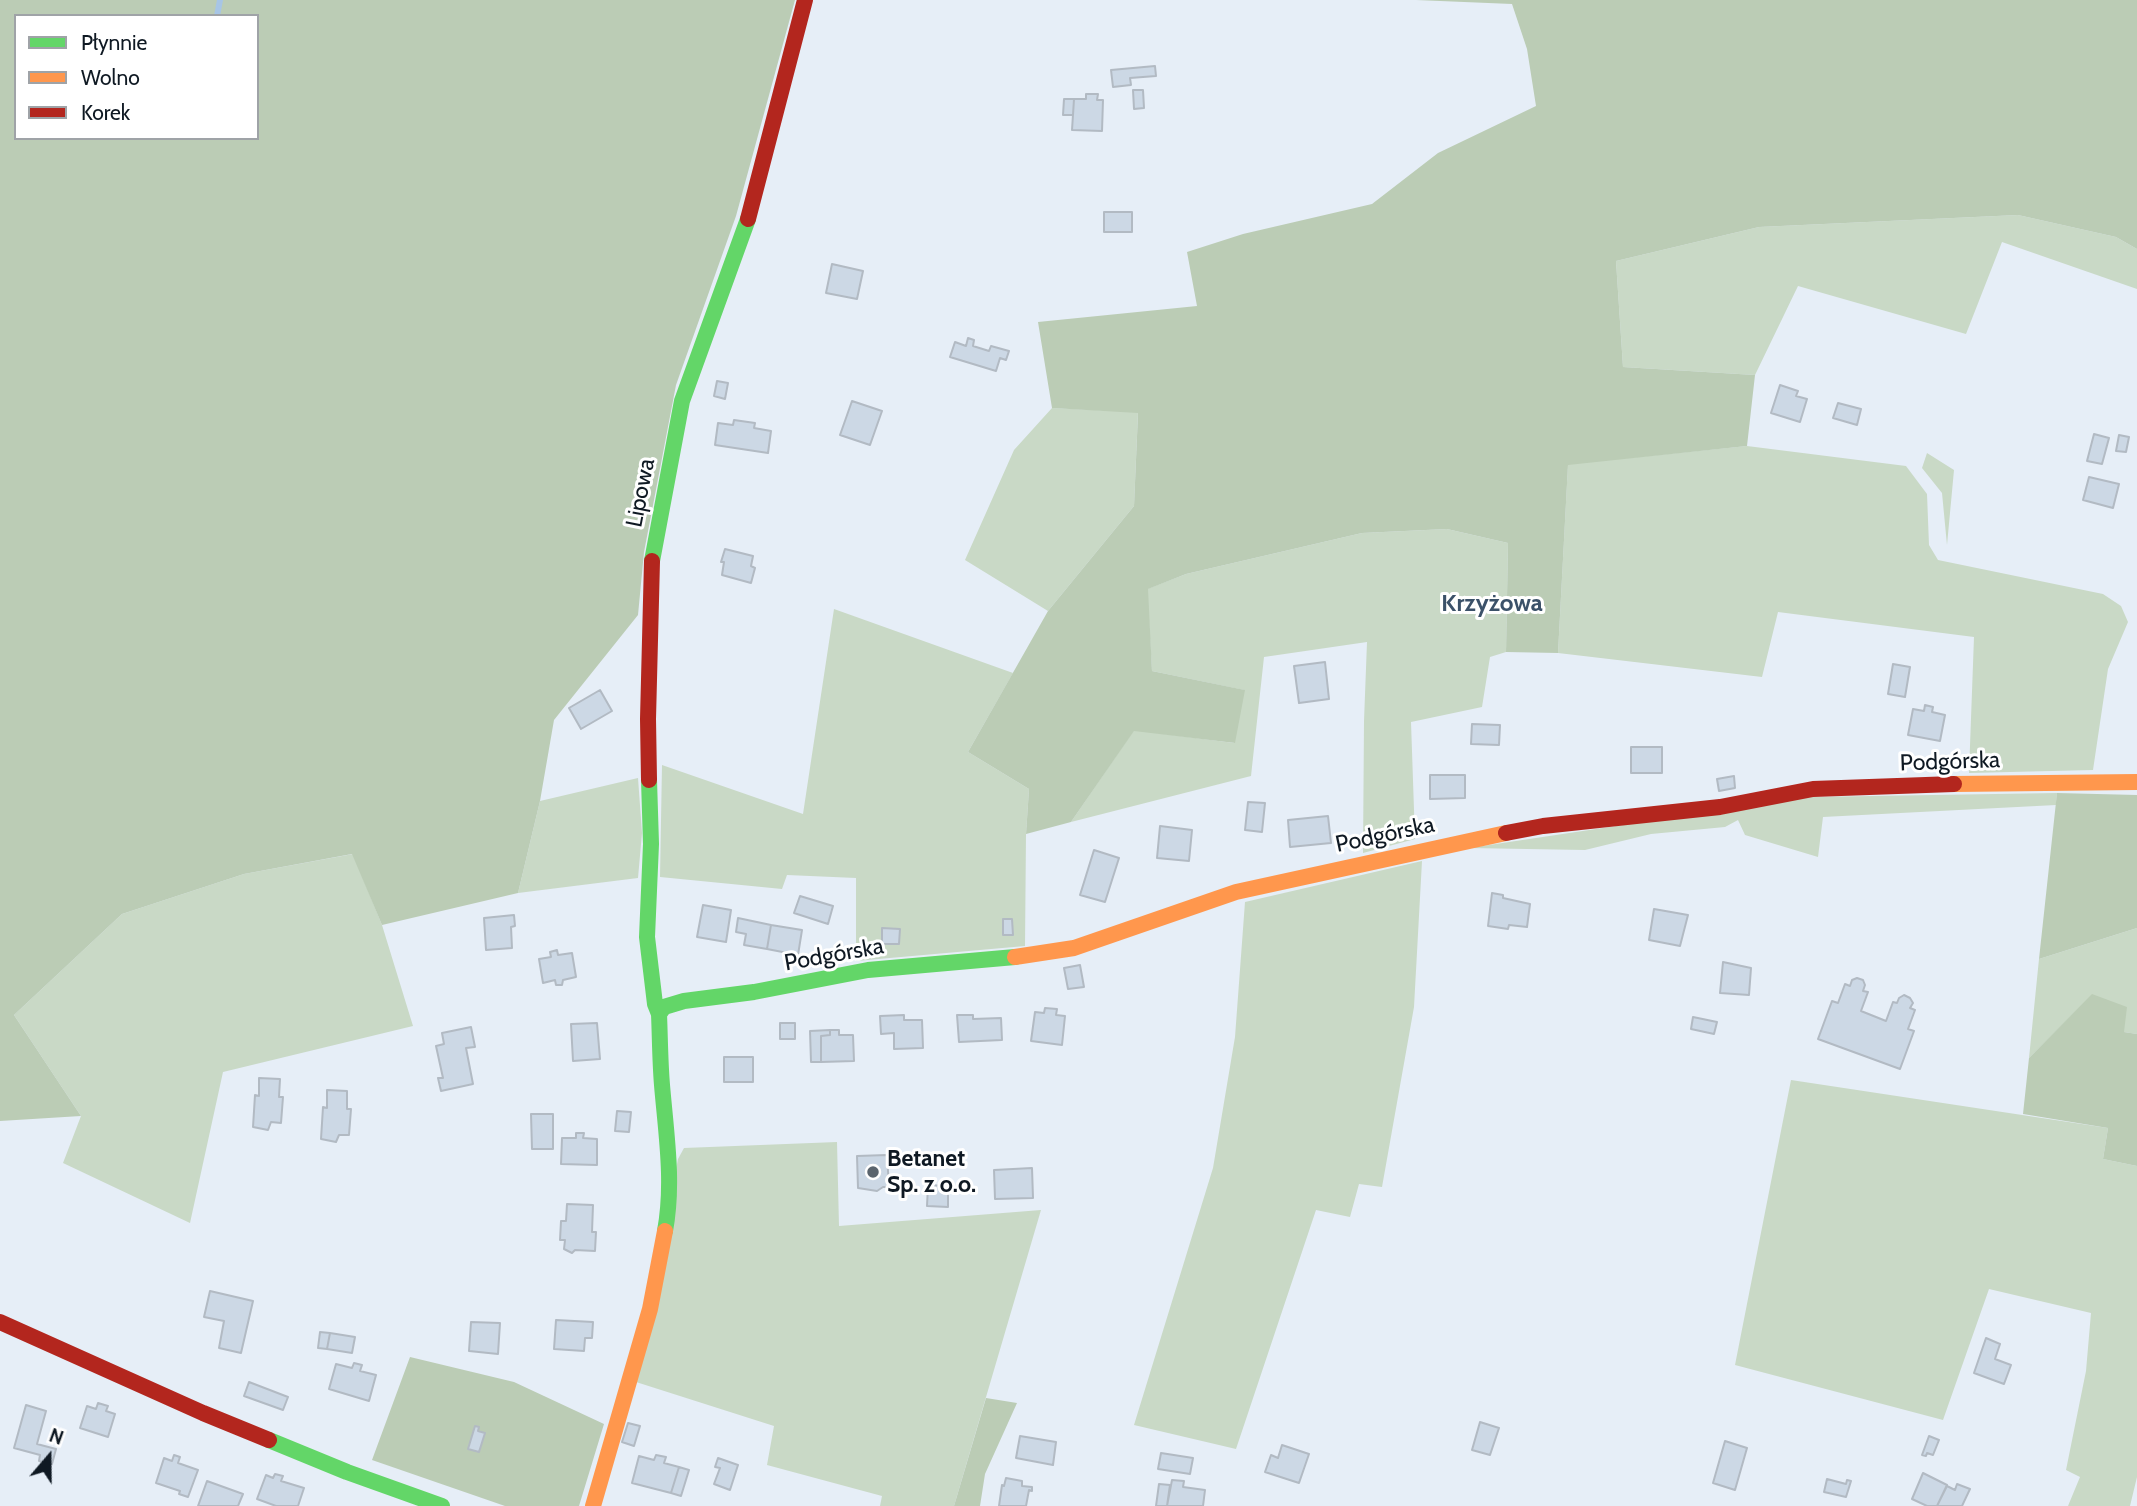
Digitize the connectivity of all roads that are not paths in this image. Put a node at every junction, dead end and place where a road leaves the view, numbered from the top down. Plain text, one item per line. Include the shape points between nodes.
1 (805, 0) edge
2 (2137, 782) edge
3 (659, 1014) junction
4 (0, 1322) edge
5 (442, 1506) edge
6 (593, 1506) edge

1 - 3 street, Lipowa via 747,224 682,401 652,555 647,937
2 - 3 street, Podgórska via 1813,789 1720,807 1544,827 1236,892 1074,948 991,961 868,970 684,1001 664,1007
3 - 6 street, Lipowa via 668,1142 667,1218 650,1309
4 - 5 street via 181,1404

